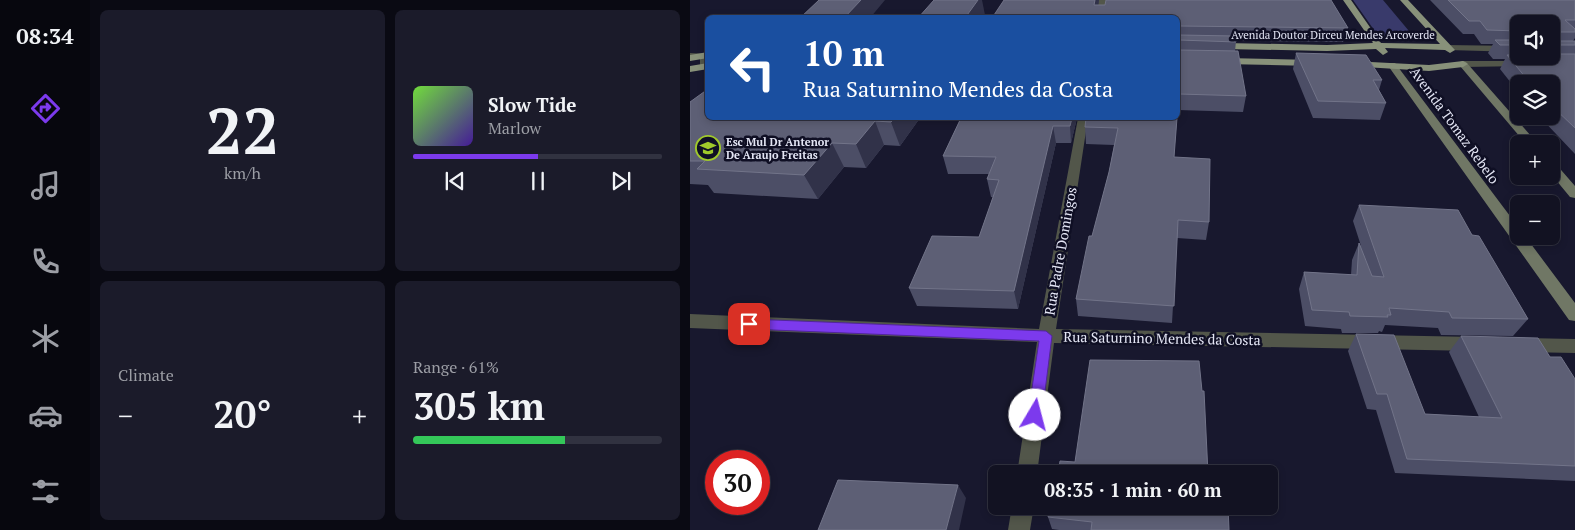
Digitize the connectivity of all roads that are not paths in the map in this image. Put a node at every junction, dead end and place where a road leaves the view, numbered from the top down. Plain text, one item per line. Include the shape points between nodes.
1 (1103, 0) edge
2 (1347, 0) edge
3 (1404, 0) edge
4 (1100, 15) edge
5 (1180, 46) edge
6 (1378, 46) junction
7 (1448, 47) junction
8 (1510, 49) edge
9 (705, 55) edge
10 (690, 57) edge
11 (1180, 60) edge
12 (1324, 63) edge
13 (1343, 64) edge
14 (1463, 64) junction
15 (1510, 64) edge
16 (1392, 65) junction
17 (705, 66) edge
18 (690, 69) edge
19 (1083, 120) edge
20 (1524, 135) edge
21 (1560, 176) edge
22 (1575, 194) edge
23 (1575, 315) edge
24 (690, 321) edge
25 (1046, 336) junction
26 (1575, 346) edge
27 (1028, 465) edge
28 (1022, 515) edge
29 (1019, 530) edge

1 - 4 street
2 - 6 main road, Avenida Tomaz Rebelo
3 - 7 main road
5 - 6 main road, Avenida Doutor Dirceu Mendes Arcoverde
6 - 7 main road, Avenida Doutor Dirceu Mendes Arcoverde
6 - 16 main road, Avenida Tomaz Rebelo
7 - 8 street, Avenida Doutor Dirceu Mendes Arcoverde
7 - 14 main road
9 - 10 street
11 - 12 main road, Avenida Doutor Dirceu Mendes Arcoverde
13 - 16 main road
14 - 15 street
14 - 16 main road via 1429,68
14 - 20 main road
16 - 23 main road, Avenida Tomaz Rebelo
17 - 18 main road
19 - 25 street, Rua Padre Domingos
21 - 22 main road
24 - 25 street, Rua Saturnino Mendes da Costa
25 - 26 street, Rua Saturnino Mendes da Costa
25 - 27 street, Rua Padre Domingos
28 - 29 street

